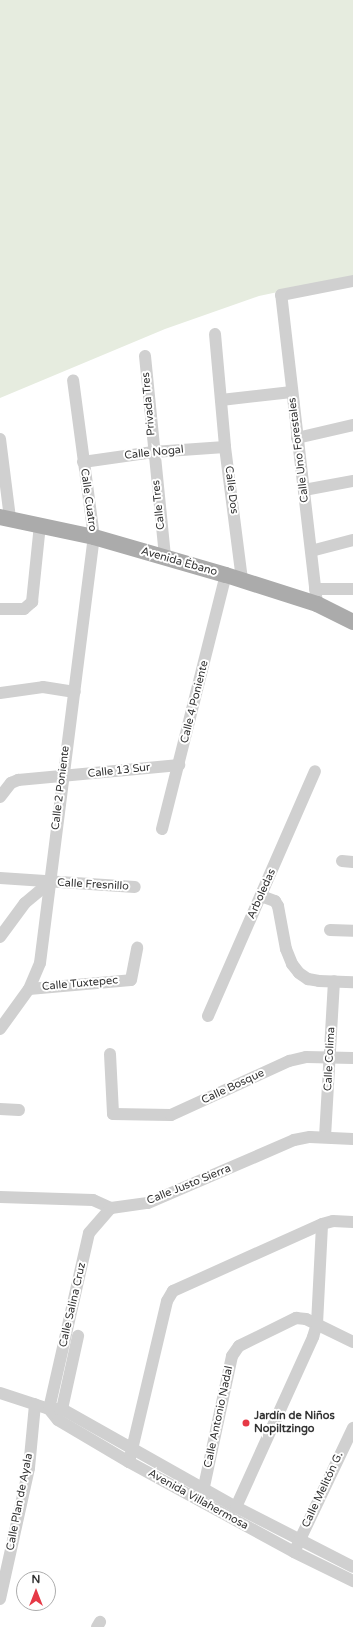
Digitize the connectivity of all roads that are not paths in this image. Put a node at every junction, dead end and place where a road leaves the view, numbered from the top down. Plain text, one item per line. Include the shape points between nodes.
1 (353, 281) edge
2 (215, 334) dead end
3 (145, 356) dead end
4 (73, 380) dead end
5 (292, 392) junction
6 (221, 400) junction
7 (353, 425) edge
8 (298, 438) junction
9 (0, 439) edge
10 (225, 447) junction
11 (153, 452) junction
12 (83, 462) junction
13 (353, 481) edge
14 (304, 490) junction
15 (5, 517) edge
16 (40, 524) junction
17 (94, 537) junction
18 (353, 540) edge
19 (311, 551) junction
20 (165, 558) junction
21 (226, 575) junction
22 (242, 580) junction
23 (353, 589) edge
24 (316, 597) junction
25 (0, 609) edge
26 (353, 622) edge
27 (74, 692) junction
28 (0, 693) edge
29 (179, 765) junction
30 (315, 771) dead end
31 (62, 776) junction
32 (0, 797) edge
33 (162, 829) dead end
34 (0, 878) edge
35 (50, 882) junction
36 (135, 887) dead end
37 (262, 896) junction
38 (330, 930) dead end
39 (353, 931) edge
40 (0, 937) edge
41 (137, 948) dead end
42 (334, 981) junction
43 (353, 982) edge
44 (29, 989) junction
45 (208, 1016) dead end
46 (0, 1029) edge
47 (110, 1054) dead end
48 (329, 1057) junction
49 (353, 1058) edge
50 (0, 1109) edge
51 (19, 1110) dead end
52 (325, 1136) junction
53 (353, 1139) edge
54 (0, 1197) edge
55 (111, 1208) junction
56 (353, 1222) edge
57 (322, 1224) junction
58 (317, 1324) junction
59 (78, 1336) dead end
60 (353, 1342) edge
61 (0, 1384) edge
62 (0, 1393) edge
63 (12, 1397) junction
64 (36, 1404) junction
65 (49, 1409) junction
66 (62, 1409) junction
67 (353, 1428) edge
68 (133, 1449) junction
69 (129, 1462) junction
70 (203, 1489) junction
71 (200, 1502) junction
72 (236, 1507) junction
73 (299, 1541) junction
74 (294, 1552) junction
75 (353, 1566) edge
76 (353, 1581) edge
77 (0, 1599) edge

1 - 5 street, Calle Uno Forestales via 281,295
2 - 6 street, Calle Dos
3 - 11 street, Privada Tres
4 - 12 street, Calle Cuatro
5 - 6 street
5 - 8 street, Calle Uno Forestales
6 - 10 street, Calle Dos
7 - 8 street
8 - 14 street, Calle Uno Forestales
9 - 15 street
10 - 11 street, Calle Nogal
10 - 22 street, Calle Dos
11 - 12 street, Calle Nogal
11 - 20 street, Calle Tres
12 - 17 street, Calle Cuatro
13 - 14 street
14 - 19 street, Calle Uno Forestales
15 - 16 main road, Avenida Ébano
16 - 17 main road, Avenida Ébano
16 - 25 street via 32,602 24,609
17 - 20 main road, Avenida Ébano
17 - 27 street, Calle 2 Poniente
18 - 19 street
19 - 24 street, Calle Uno Forestales
20 - 21 main road, Avenida Ébano
21 - 22 main road, Avenida Ébano
21 - 29 street, Calle 4 Poniente
22 - 24 main road, Avenida Ébano
23 - 24 street
24 - 26 main road, Avenida Ébano
27 - 28 street via 43,687
27 - 31 street, Calle 2 Poniente
29 - 31 street, Calle 13 Sur
29 - 33 street, Calle 4 Poniente
30 - 37 street, Arboledas
31 - 32 street, Calle 13 Sur via 11,783
31 - 35 street, Calle 2 Poniente
34 - 35 street, Calle Fresnillo
35 - 36 street, Calle Fresnillo
35 - 40 street via 29,899
35 - 44 street, Calle 2 Poniente via 40,963
37 - 42 street via 275,901 278,906 286,949 299,973 308,979
37 - 45 street, Arboledas
38 - 39 street
41 - 44 street, Calle Tuxtepec via 131,980
42 - 43 street
42 - 48 street, Calle Colima
44 - 46 street, Calle 2 Poniente
47 - 48 street, Calle Bosque via 113,1114 170,1115 289,1061 306,1057
48 - 49 street, Calle Bosque
48 - 52 street, Calle Colima
50 - 51 street
52 - 53 street, Calle Justo Sierra
52 - 55 street, Calle Justo Sierra via 294,1140 148,1203
54 - 55 street via 93,1200
55 - 65 street, Calle Salina Cruz via 89,1233
56 - 57 street via 333,1221
57 - 58 street
57 - 68 street via 173,1291 167,1300
58 - 60 street, Calle Antonio Nadal
58 - 70 street, Calle Antonio Nadal via 296,1318 239,1346 232,1356
58 - 72 street
59 - 66 street, Calle Salina Cruz
61 - 63 street
62 - 63 street, Avenida Villahermosa
63 - 64 street, Avenida Villahermosa
64 - 65 street, Avenida Villahermosa
64 - 77 street, Calle Plan de Ayala via 29,1468
65 - 66 street, Avenida Villahermosa
65 - 69 street, Avenida Villahermosa via 58,1420
66 - 68 street, Avenida Villahermosa
67 - 73 street, Calle Melitón G.
68 - 69 street
68 - 70 street, Avenida Villahermosa
69 - 71 street, Avenida Villahermosa
70 - 71 street, Calle Antonio Nadal
70 - 72 street, Avenida Villahermosa
71 - 74 street, Avenida Villahermosa
72 - 73 street, Avenida Villahermosa
73 - 74 street, Calle Melitón G.
73 - 75 street, Avenida Villahermosa
74 - 76 street, Avenida Villahermosa

